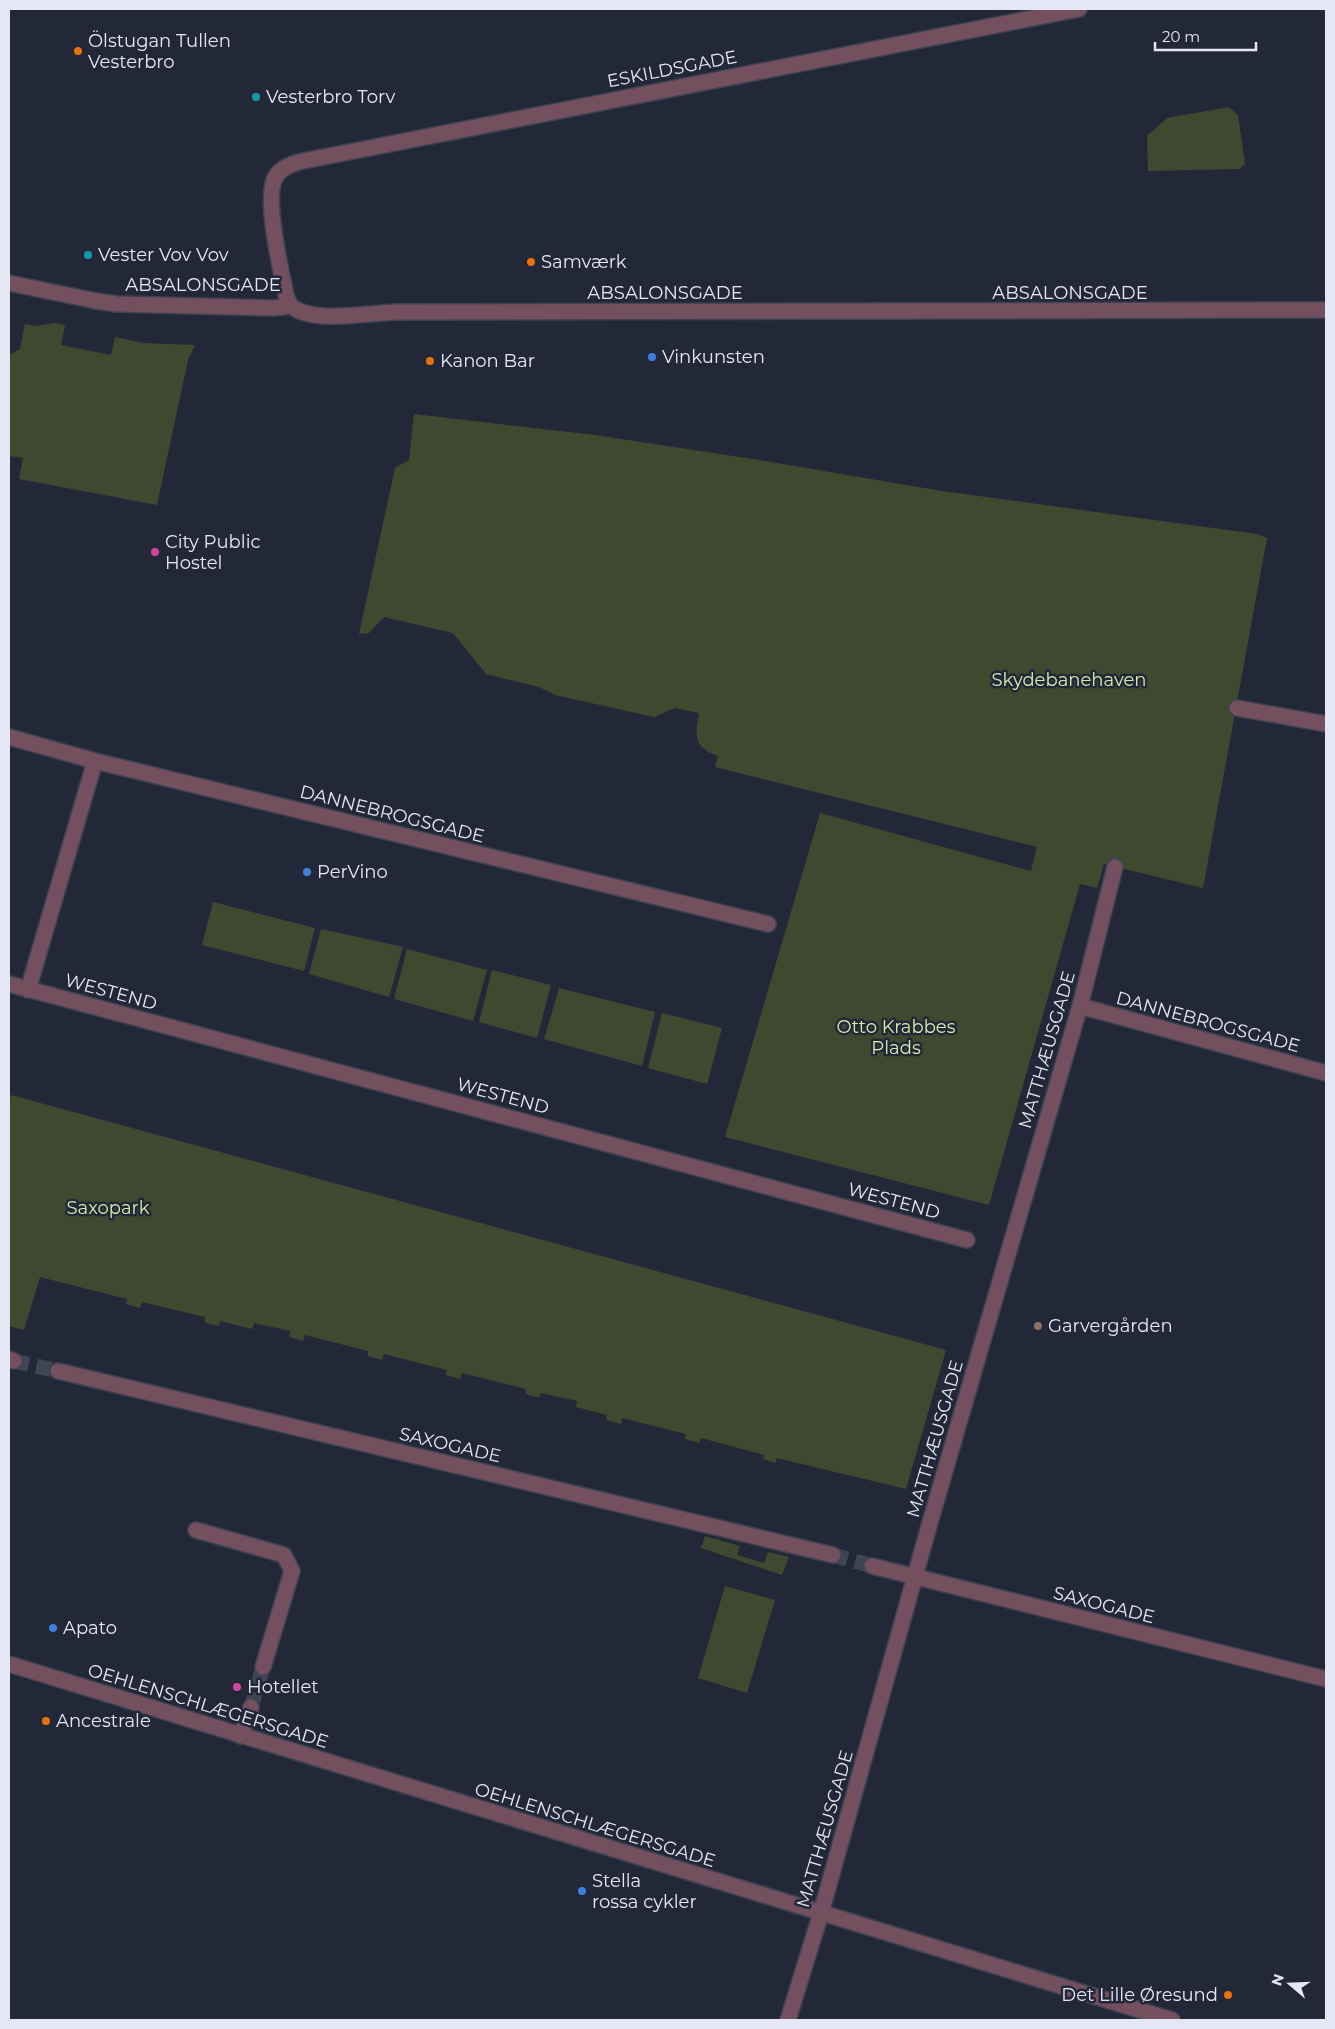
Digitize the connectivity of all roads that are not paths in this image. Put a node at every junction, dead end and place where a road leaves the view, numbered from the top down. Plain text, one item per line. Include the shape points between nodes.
1 (1078, 9) edge
2 (9, 283) edge
3 (290, 304) junction
4 (1326, 310) edge
5 (1237, 708) dead end
6 (1326, 724) edge
7 (9, 737) edge
8 (95, 761) junction
9 (1115, 867) dead end
10 (768, 924) dead end
11 (9, 984) edge
12 (28, 990) junction
13 (1080, 1006) junction
14 (1326, 1073) edge
15 (968, 1240) dead end
16 (58, 1371) tunnel mouth
17 (196, 1530) dead end
18 (833, 1555) tunnel mouth
19 (872, 1566) tunnel mouth
20 (914, 1578) junction
21 (9, 1664) edge
22 (263, 1667) tunnel mouth
23 (1326, 1679) edge
24 (251, 1707) tunnel mouth
25 (241, 1736) junction
26 (821, 1913) junction
27 (788, 2020) edge
28 (1172, 2020) edge

1 - 3 street, ESKILDSGADE via 314,158 285,167 276,175 271,191 272,219
2 - 3 street, ABSALONSGADE via 117,304 274,308
3 - 4 street, ABSALONSGADE via 304,312 326,316 396,312
5 - 6 street
7 - 8 street, DANNEBROGSGADE
8 - 10 street, DANNEBROGSGADE
8 - 12 street
9 - 13 street, MATTHÆUSGADE
11 - 12 street, WESTEND
12 - 15 street, WESTEND
13 - 14 street, DANNEBROGSGADE
13 - 20 street, MATTHÆUSGADE
16 - 18 street, SAXOGADE
17 - 22 street via 284,1555 292,1571
19 - 20 street, SAXOGADE
20 - 23 street, SAXOGADE
20 - 26 street, MATTHÆUSGADE
21 - 25 street, OEHLENSCHLÆGERSGADE
24 - 25 street
25 - 26 street, OEHLENSCHLÆGERSGADE
26 - 27 street, MATTHÆUSGADE
26 - 28 street, OEHLENSCHLÆGERSGADE

